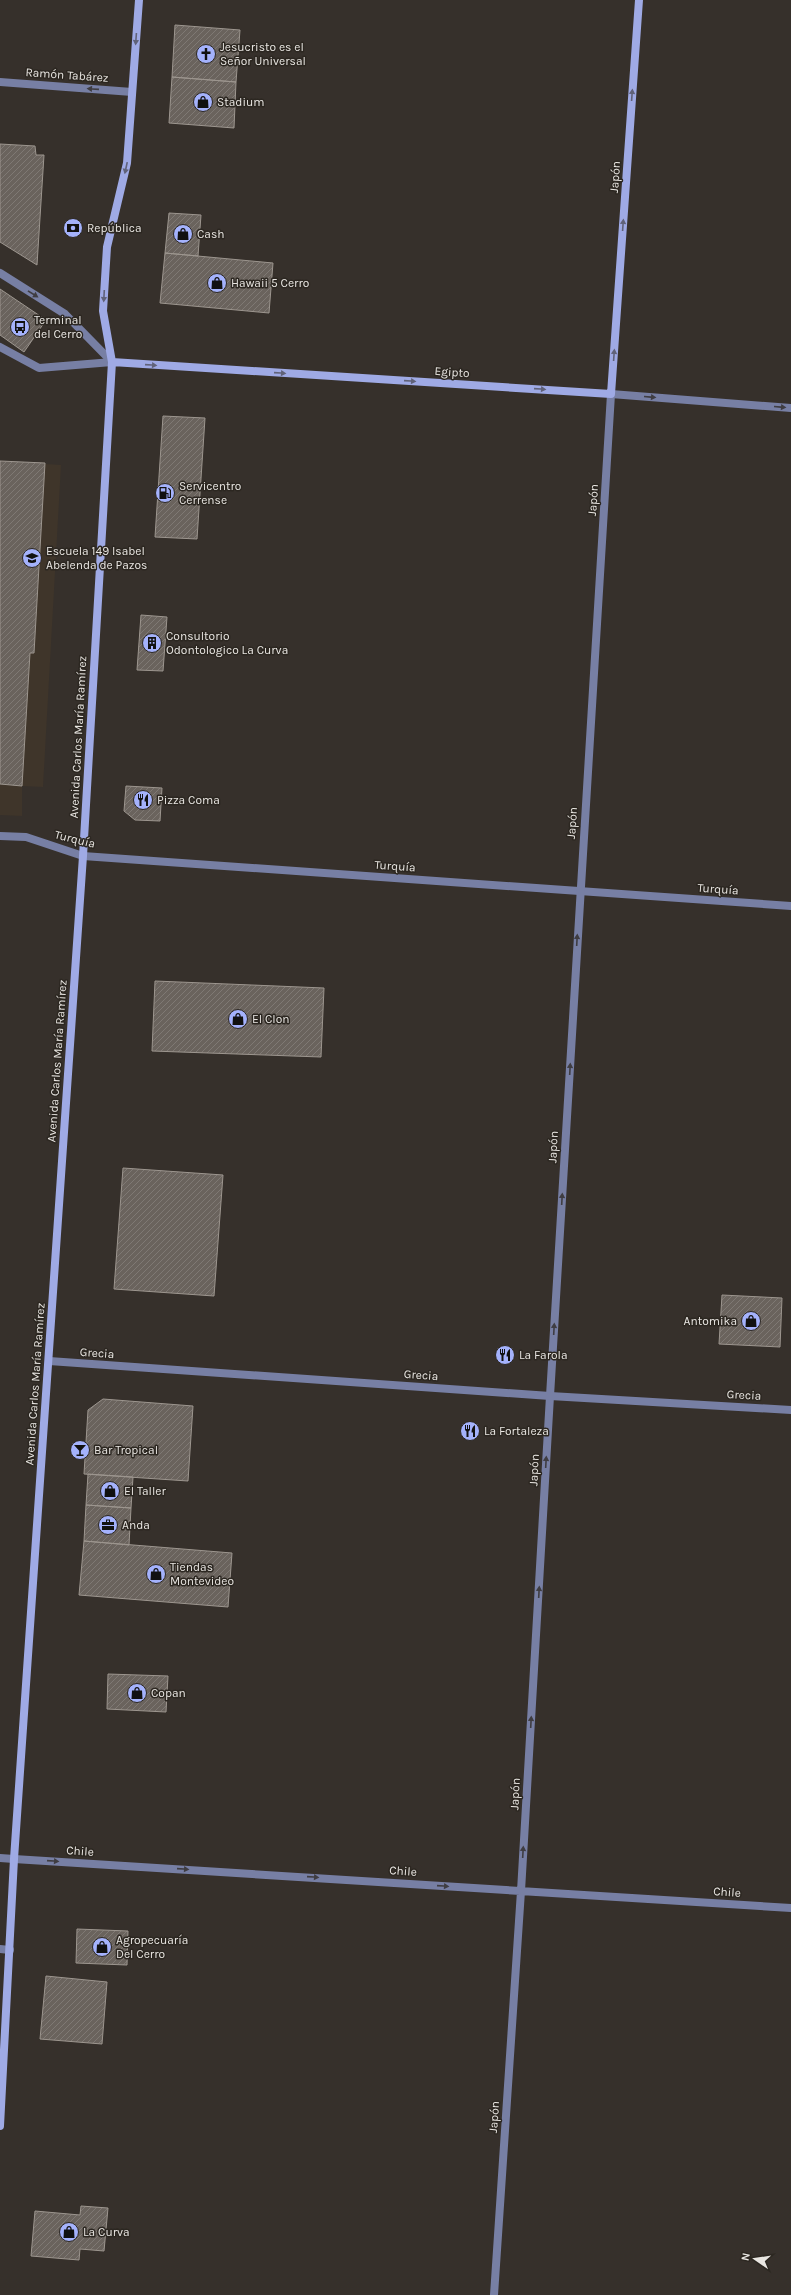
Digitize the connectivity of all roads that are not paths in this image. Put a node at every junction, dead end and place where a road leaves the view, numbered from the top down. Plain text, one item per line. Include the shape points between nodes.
1 (139, 0) edge
2 (639, 0) edge
3 (0, 82) edge
4 (132, 92) junction
5 (0, 274) edge
6 (0, 347) edge
7 (112, 362) junction
8 (612, 394) junction
9 (791, 408) edge
10 (0, 836) edge
11 (83, 856) junction
12 (580, 892) junction
13 (791, 906) edge
14 (48, 1361) junction
15 (550, 1396) junction
16 (791, 1410) edge
17 (0, 1858) edge
18 (14, 1859) junction
19 (521, 1891) junction
20 (791, 1908) edge
21 (0, 1949) edge
22 (10, 1950) junction
23 (0, 2126) edge
24 (494, 2295) edge

1 -> 4 main road, Avenida Carlos María Ramírez
8 -> 2 main road, Japón
4 -> 3 street, Ramón Tabárez
4 -> 7 main road, Avenida Carlos María Ramírez via 127,163 107,247 103,311
5 -> 7 street via 65,314
6 - 7 street via 39,368
7 -> 8 main road, Egipto
7 - 11 main road, Avenida Carlos María Ramírez
8 -> 9 street, Egipto
8 - 12 street, Japón
10 - 11 street, Turquía via 26,837
11 - 12 street, Turquía
11 - 14 main road, Avenida Carlos María Ramírez
12 - 13 street, Turquía
15 -> 12 street, Japón
14 - 15 street, Grecia
14 - 18 main road, Avenida Carlos María Ramírez
15 - 16 street, Grecia
19 -> 15 street, Japón
17 - 18 street, Chile
18 -> 19 street, Chile
18 - 22 main road, Avenida Carlos María Ramírez
19 - 20 street, Chile
19 - 24 street, Japón
21 - 22 street
22 - 23 main road, Avenida Carlos María Ramírez

